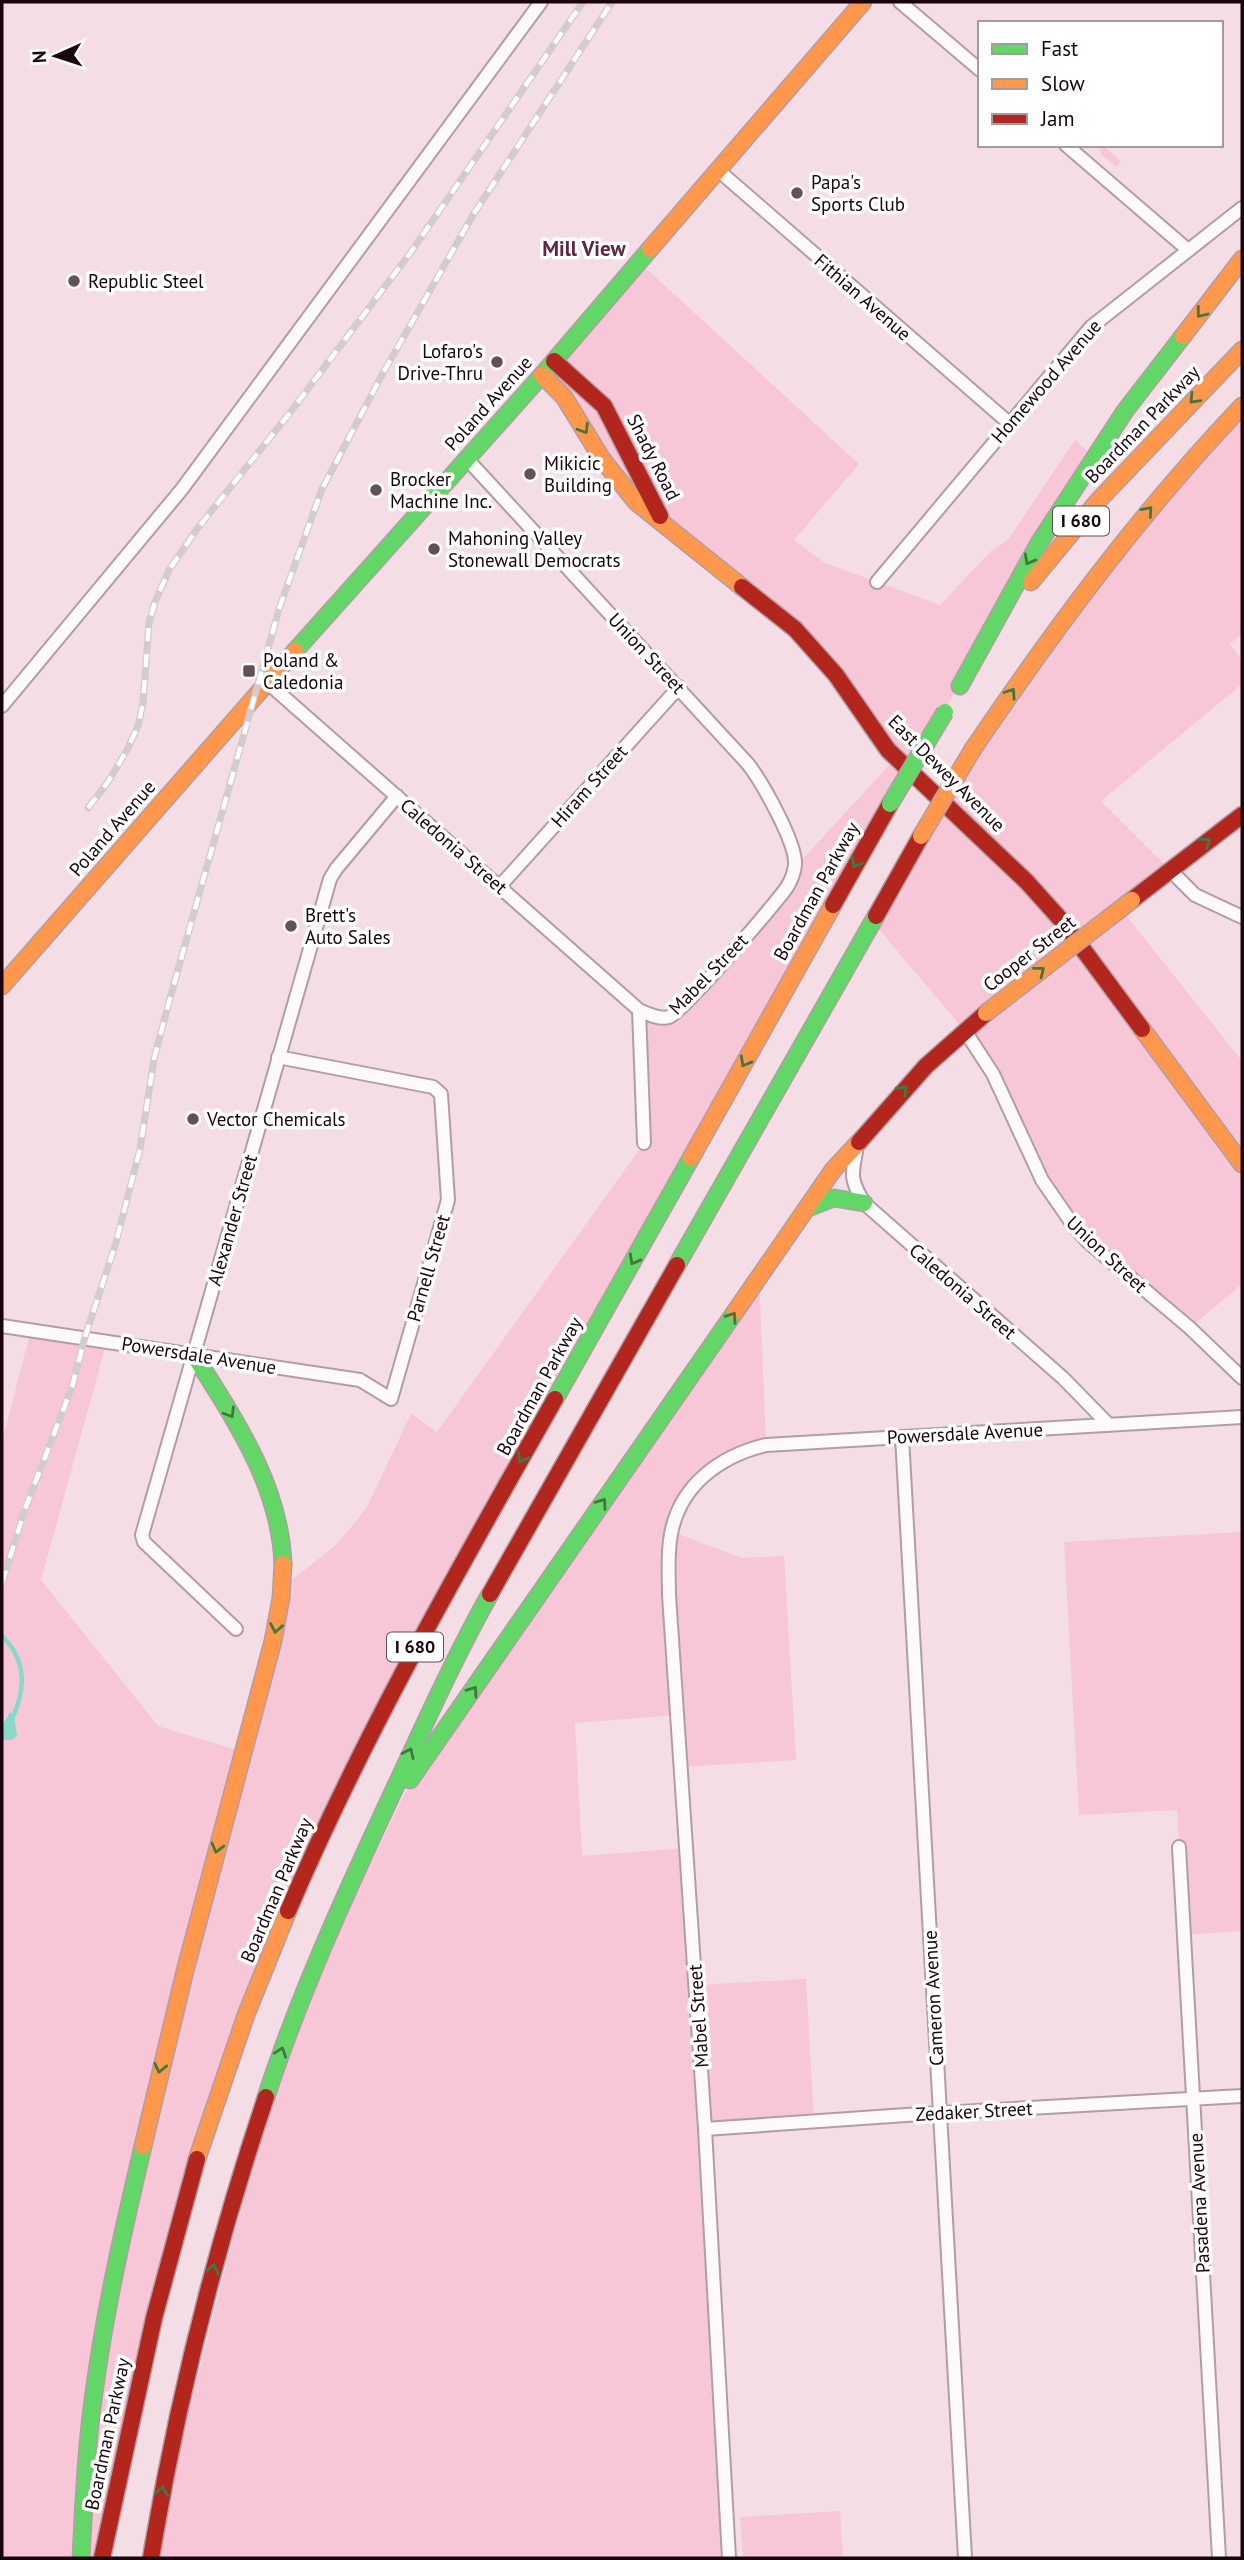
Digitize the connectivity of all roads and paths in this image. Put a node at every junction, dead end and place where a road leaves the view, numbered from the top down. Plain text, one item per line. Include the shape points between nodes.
1 (541, 2) edge
2 (863, 2) edge
3 (900, 2) edge
4 (978, 68) edge
5 (1068, 147) edge
6 (718, 170) junction
7 (1242, 208) edge
8 (1188, 250) junction
9 (1242, 259) edge
10 (1242, 350) edge
11 (554, 361) junction
12 (542, 375) junction
13 (1242, 406) edge
14 (1009, 423) junction
15 (467, 459) junction
16 (666, 526) junction
17 (877, 582) dead end
18 (268, 683) junction
19 (960, 685) junction
20 (679, 687) junction
21 (2, 706) edge
22 (397, 796) junction
23 (1242, 815) edge
24 (795, 867) joint
25 (1170, 870) junction
26 (500, 886) junction
27 (1242, 917) edge
28 (2, 986) edge
29 (639, 1010) junction
30 (965, 1031) junction
31 (278, 1057) junction
32 (859, 1142) junction
33 (644, 1143) dead end
34 (1242, 1164) edge
35 (863, 1203) junction
36 (808, 1208) junction
37 (2, 1326) edge
38 (194, 1354) junction
39 (1242, 1378) edge
40 (391, 1399) joint
41 (1242, 1417) edge
42 (1109, 1425) junction
43 (902, 1437) junction
44 (698, 1481) joint
45 (236, 1629) dead end
46 (1179, 1847) dead end
47 (356, 1871) junction
48 (1242, 2096) edge
49 (1194, 2099) junction
50 (940, 2113) junction
51 (705, 2129) junction
52 (81, 2558) edge
53 (102, 2558) edge
54 (151, 2558) edge
55 (729, 2558) edge
56 (965, 2558) edge
57 (1219, 2558) edge

1 - 21 street via 182,489
2 - 6 main road, Poland Avenue
3 - 4 street
5 - 8 street
6 - 11 main road, Poland Avenue
6 - 14 street, Fithian Avenue
7 - 8 street, Homewood Avenue
8 - 14 street, Homewood Avenue via 1098,320
9 -> 19 main road via 1125,411 1039,543
10 -> 19 main road, Boardman Parkway / I 680 via 1045,563
11 - 12 main road, Poland Avenue
11 - 16 main road, Shady Road via 604,406
12 - 15 main road, Poland Avenue
12 -> 16 main road, East Dewey Avenue via 564,397 625,489
47 -> 13 main road, I 680, bridge via 463,1642 973,749 1092,579
14 - 17 street, Homewood Avenue
15 - 18 main road, Poland Avenue
15 - 20 street, Union Street
16 - 34 main road, East Dewey Avenue via 795,629 836,675 888,750 1027,882 1101,972
18 - 22 street, Caledonia Street
18 - 28 main road, Poland Avenue
19 -> 53 main road, Boardman Parkway / I 680, bridge via 408,1660 337,1800 259,1983 192,2177 149,2335
20 - 24 street, Union Street via 753,771 789,838
20 - 26 street, Hiram Street
22 - 26 street, Caledonia Street
22 - 31 street, Alexander Street via 330,878
25 -> 23 main road, Cooper Street
24 - 29 street, Mabel Street via 785,890 677,1012 661,1018
25 - 27 street via 1205,902
30 -> 25 main road, Cooper Street, bridge
26 - 29 street, Caledonia Street
29 - 33 street, Mabel Street
32 -> 30 main road, Cooper Street via 926,1066
30 - 39 street, Union Street via 993,1074 1042,1180 1073,1225
31 - 38 street, Alexander Street
31 - 40 street, Parnell Street via 433,1087 441,1094 448,1200
32 - 35 street, Caledonia Street via 851,1175
32 - 36 main road, Cooper Street
35 - 36 main road via 834,1198
35 - 42 street, Caledonia Street via 1066,1381
47 -> 36 main road, Cooper Street via 415,1772
37 - 38 street, Powersdale Avenue
38 - 40 street, Powersdale Avenue via 360,1380
38 - 45 street, Alexander Street via 142,1539
38 -> 52 main road via 265,1475 281,1532 282,1588 273,1641 187,1959 130,2196 92,2414
41 - 42 street, Powersdale Avenue
42 - 43 street, Powersdale Avenue
43 - 44 street, Powersdale Avenue via 766,1445 734,1455
43 - 50 street, Cameron Avenue
44 - 51 street, Mabel Street via 683,1501 671,1532 669,1595
46 - 49 street, Pasadena Avenue
54 -> 47 main road, I 680 via 187,2370 231,2202 283,2045
48 - 49 street, Zedaker Street
49 - 50 street, Zedaker Street
49 - 57 street, Pasadena Avenue
50 - 51 street, Zedaker Street
50 - 56 street, Cameron Avenue
51 - 55 street, Mabel Street

